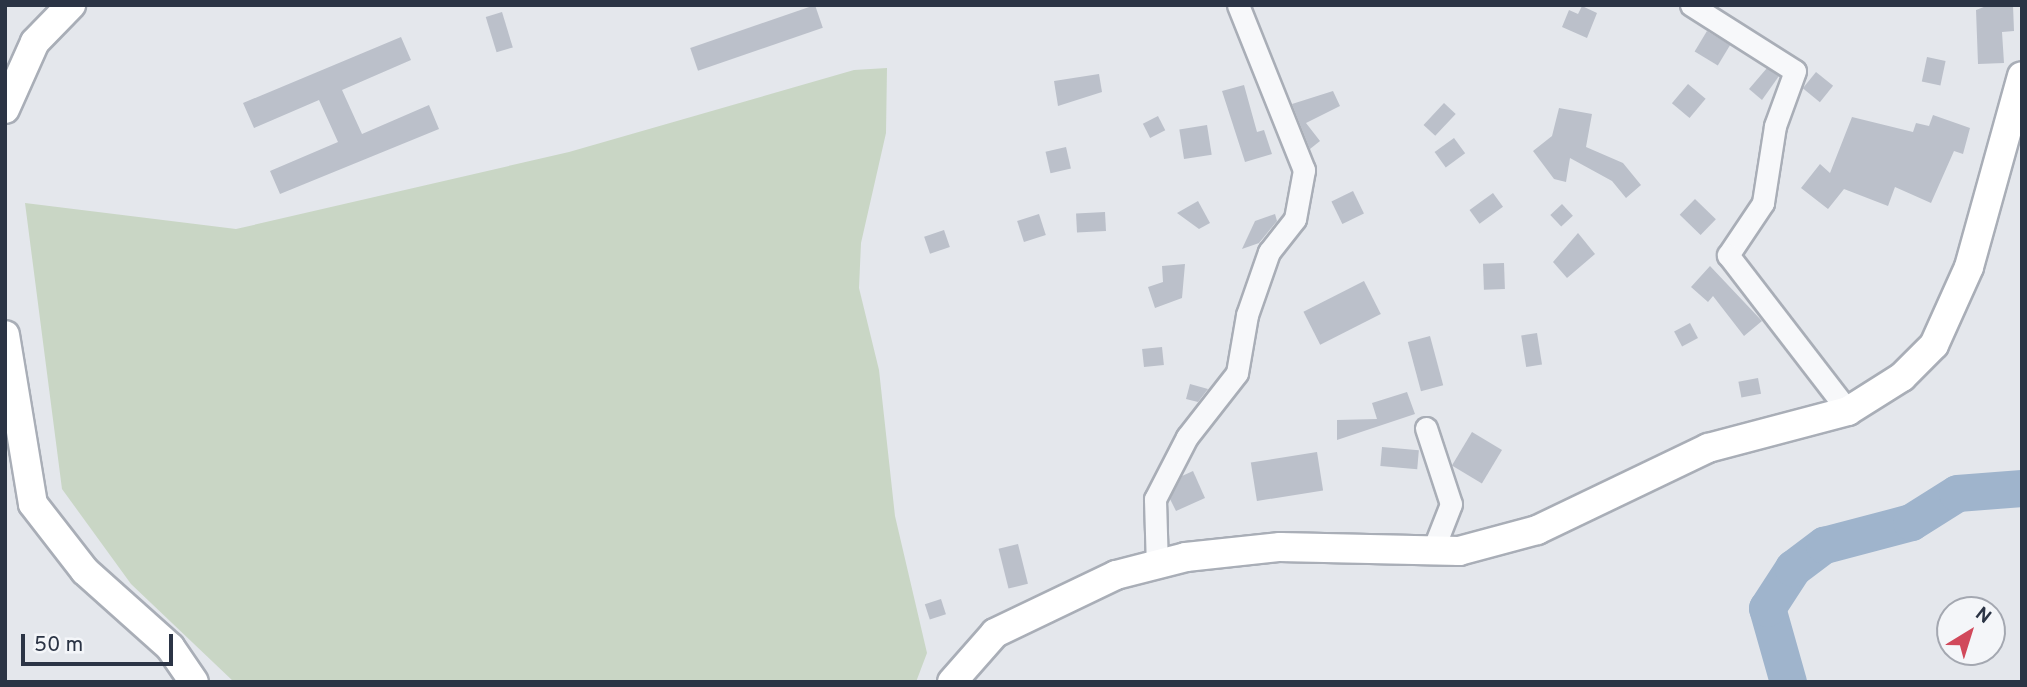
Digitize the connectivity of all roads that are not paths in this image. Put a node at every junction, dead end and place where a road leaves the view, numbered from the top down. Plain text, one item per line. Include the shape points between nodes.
1 (71, 5) edge
2 (1238, 5) edge
3 (1691, 5) edge
4 (2022, 76) edge
5 (5, 109) edge
6 (5, 335) edge
7 (1848, 411) junction
8 (1426, 428) dead end
9 (1433, 550) junction
10 (1157, 567) junction
11 (194, 682) edge
12 (952, 682) edge

1 - 5 main road via 35,42
2 - 10 street via 1304,170 1295,219 1269,252 1244,324 1237,373 1188,437 1155,499
3 - 7 street via 1794,71 1775,126 1763,203 1728,255
4 - 7 main road via 1969,268 1934,345 1902,377
6 - 11 main road via 33,504 85,571 170,647
7 - 9 main road via 1708,448 1537,530 1460,551
8 - 9 street via 1451,504
9 - 10 main road via 1280,547 1186,557
10 - 12 main road via 1116,575 995,633

